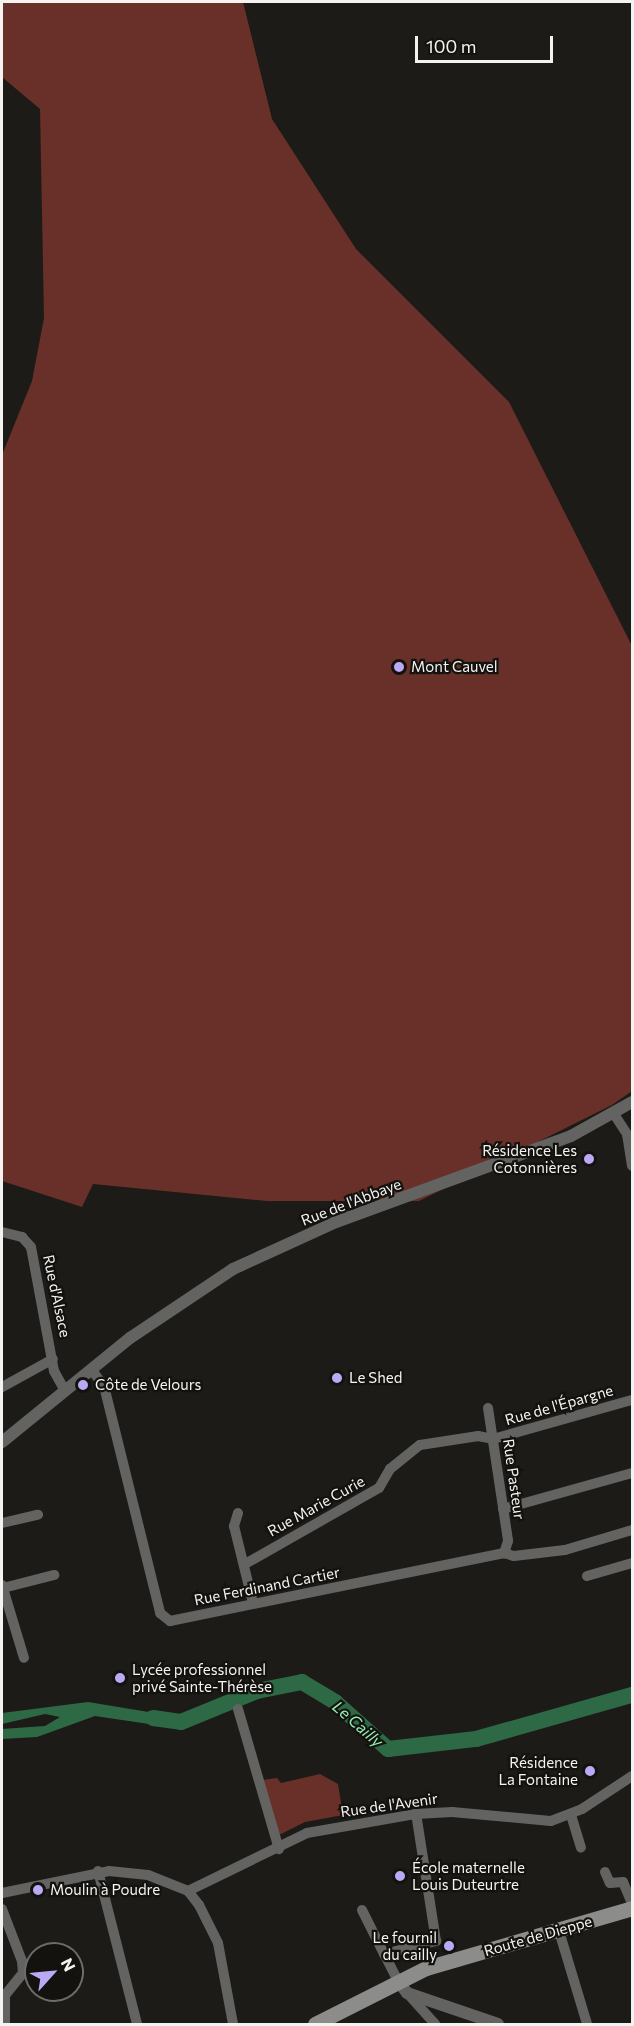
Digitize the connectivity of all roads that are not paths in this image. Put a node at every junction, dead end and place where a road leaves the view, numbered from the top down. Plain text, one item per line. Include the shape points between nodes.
1 (633, 1102) edge
2 (614, 1114) junction
3 (633, 1166) edge
4 (2, 1232) edge
5 (53, 1359) junction
6 (94, 1366) junction
7 (2, 1387) edge
8 (65, 1391) junction
9 (633, 1400) edge
10 (488, 1408) dead end
11 (493, 1439) junction
12 (2, 1442) edge
13 (633, 1473) edge
14 (503, 1509) junction
15 (238, 1513) dead end
16 (38, 1515) dead end
17 (2, 1522) edge
18 (633, 1530) edge
19 (504, 1553) junction
20 (633, 1563) edge
21 (244, 1564) junction
22 (54, 1575) dead end
23 (587, 1576) dead end
24 (2, 1586) edge
25 (253, 1603) junction
26 (5, 1614) edge
27 (24, 1658) dead end
28 (238, 1709) dead end
29 (633, 1776) edge
30 (416, 1814) junction
31 (571, 1815) junction
32 (581, 1847) dead end
33 (279, 1849) junction
34 (98, 1871) junction
35 (606, 1872) dead end
36 (188, 1891) junction
37 (2, 1893) edge
38 (633, 1903) edge
39 (2, 1908) edge
40 (633, 1908) edge
41 (362, 1910) dead end
42 (559, 1931) junction
43 (384, 1954) junction
44 (23, 1973) joint
45 (418, 1975) junction
46 (402, 1988) junction
47 (422, 1998) junction
48 (425, 2011) junction
49 (333, 2022) edge
50 (5, 2025) edge
51 (138, 2025) edge
52 (233, 2025) edge
53 (315, 2025) edge
54 (435, 2025) edge
55 (498, 2025) edge
56 (587, 2025) edge

1 - 2 street, Rue de l'Abbaye
2 - 3 street via 627,1134
2 - 6 street, Rue de l'Abbaye via 550,1145 336,1222 258,1257 213,1281
4 - 5 street, Rue d'Alsace via 27,1241 33,1253
5 - 7 street, Rue d'Alsace
5 - 8 street, Rue d'Alsace
6 - 8 street, Rue de l'Abbaye
6 - 25 street, Rue Ferdinand Cartier via 104,1386 160,1613 170,1621
8 - 12 street, Rue de l'Abbaye
9 - 11 street, Rue de l'Épargne
10 - 11 street, Rue Pasteur
11 - 14 street, Rue Pasteur
11 - 21 street, Rue Marie Curie via 478,1436 412,1449 390,1469 379,1488
13 - 14 street
14 - 19 street, Rue Pasteur via 507,1541
15 - 21 street via 234,1526
16 - 17 street
18 - 19 street, Rue Ferdinand Cartier via 565,1550 514,1556
19 - 25 street, Rue Ferdinand Cartier
20 - 23 street
21 - 25 street
22 - 24 street
24 - 26 street
26 - 27 street
28 - 33 street
29 - 31 street, Rue de l'Avenir
30 - 31 street, Rue de l'Avenir via 452,1812 551,1821
30 - 33 street, Rue de l'Avenir via 307,1833
30 - 43 street via 436,1941
31 - 32 street
33 - 36 street, Rue de l'Avenir
34 - 36 street via 148,1875
34 - 37 street
34 - 51 street
35 - 38 street via 610,1883 623,1882
36 - 52 street via 218,1943
39 - 44 street
40 - 42 main road, Route de Dieppe
41 - 43 street
42 - 45 main road, Route de Dieppe
42 - 56 street
43 - 46 street
44 - 50 street via 4,1995
45 - 46 main road, Route de Dieppe
45 - 47 street
46 - 47 street
46 - 48 street
46 - 49 main road, Route de Dieppe
47 - 48 street
47 - 55 street
48 - 54 street
49 - 53 main road, Route de Dieppe

